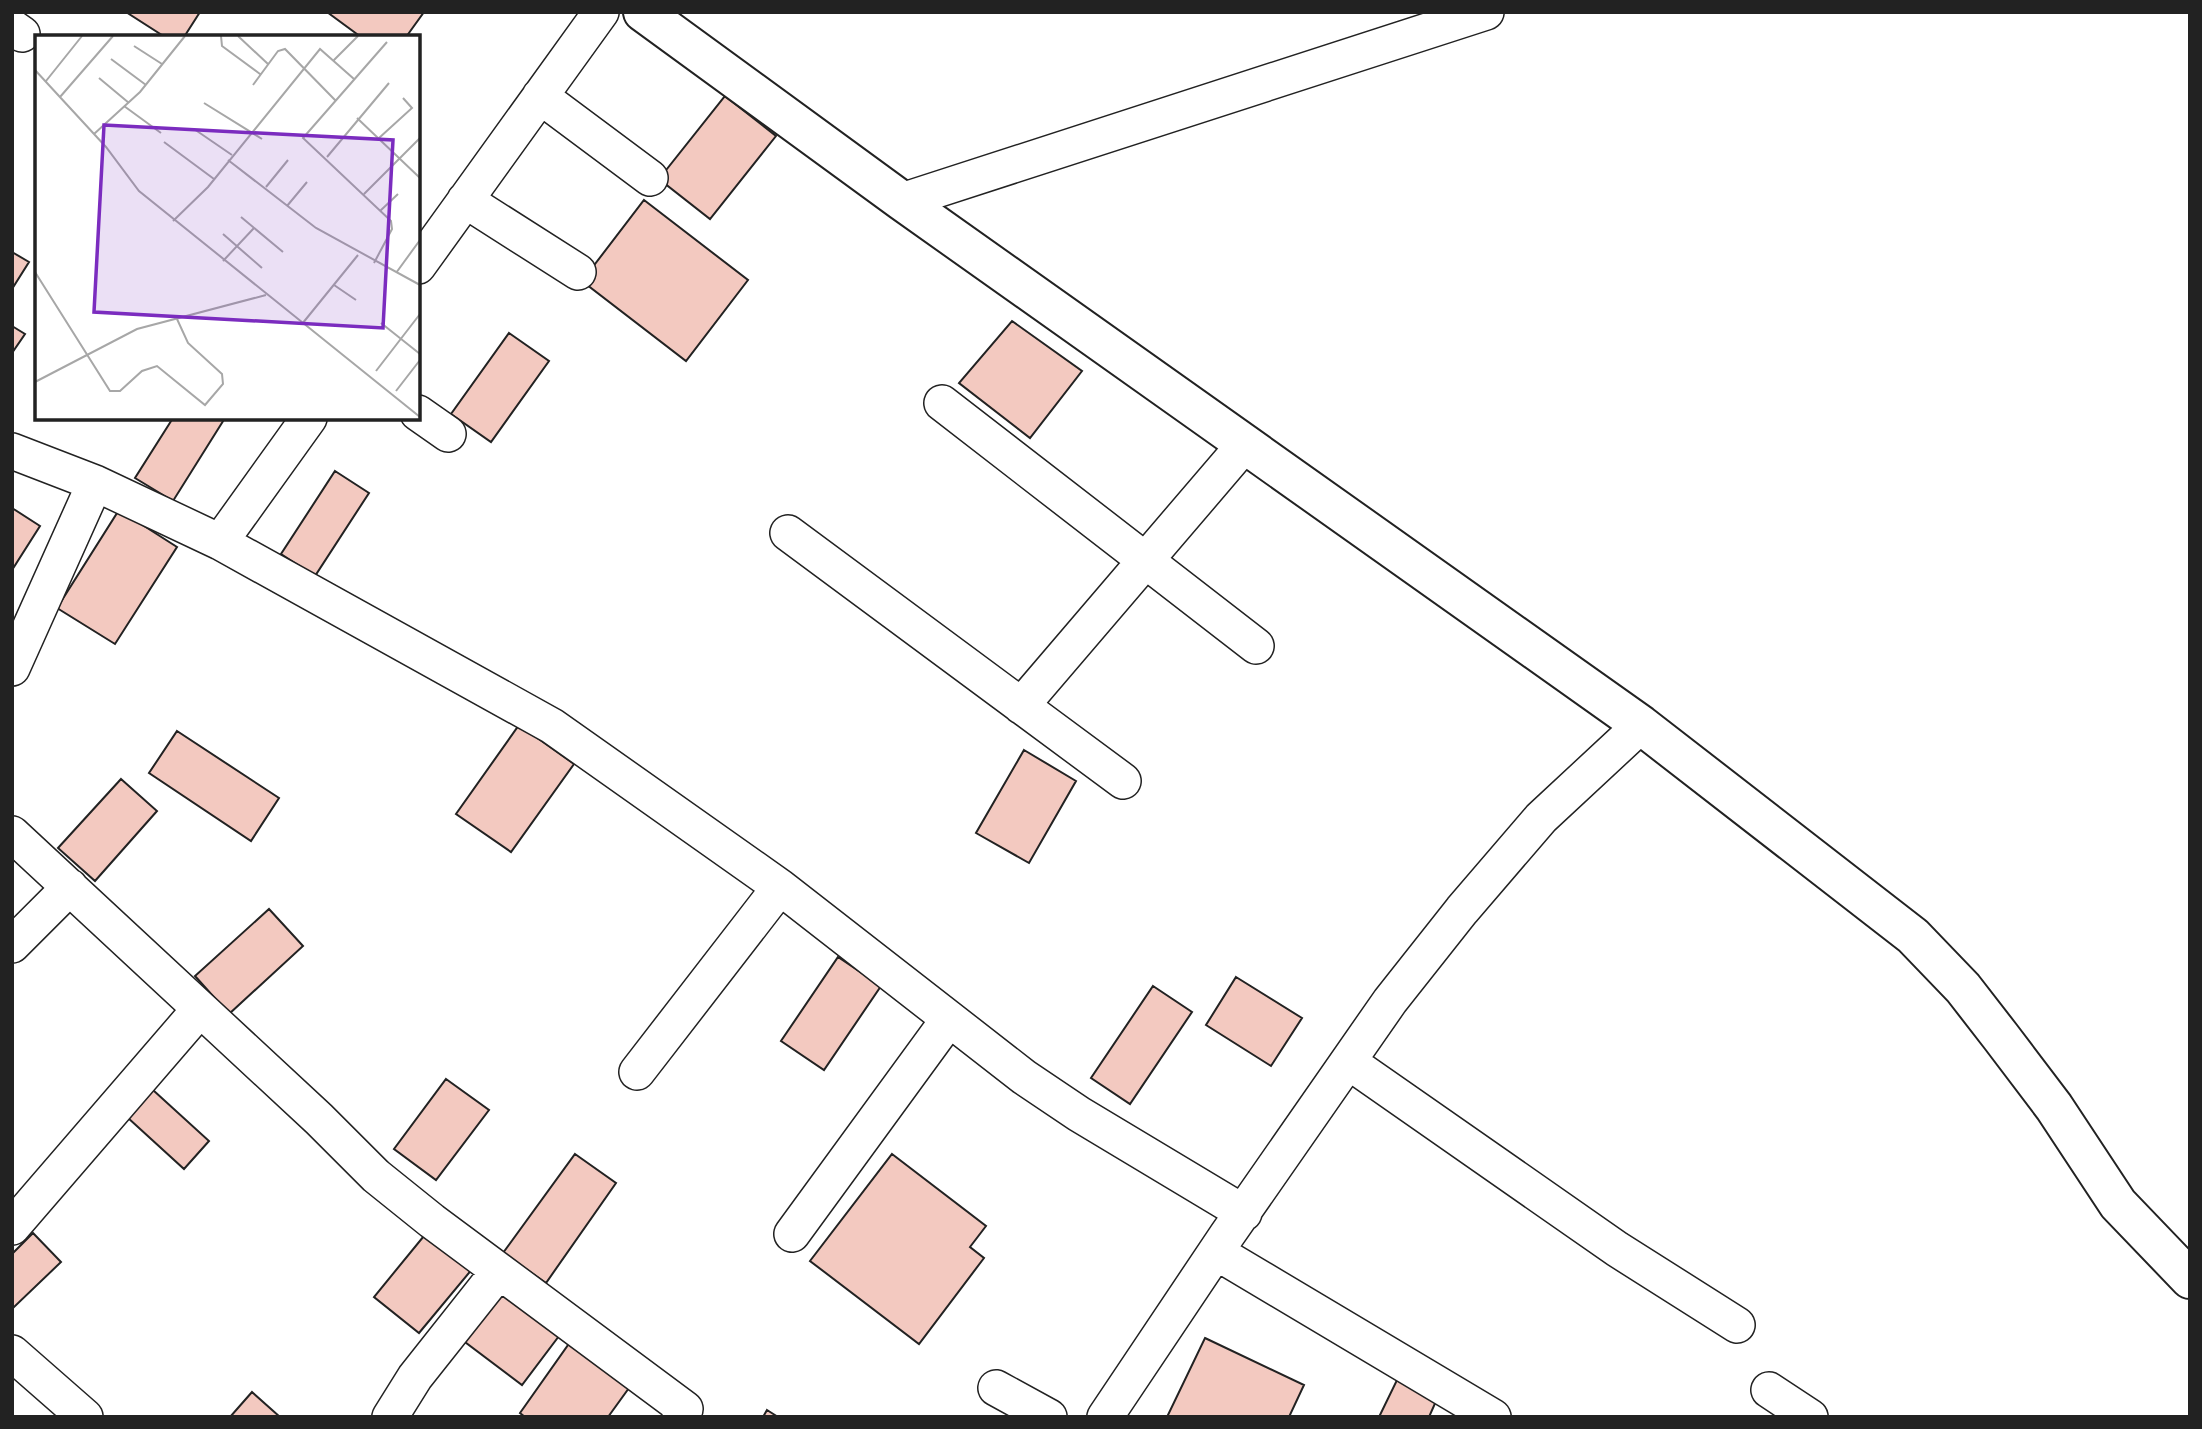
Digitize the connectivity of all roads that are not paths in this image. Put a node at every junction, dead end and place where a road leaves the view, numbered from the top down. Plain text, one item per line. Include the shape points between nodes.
1 (601, 12) edge
2 (643, 12) edge
3 (1486, 12) edge
4 (540, 96) junction
5 (650, 178) dead end
6 (465, 201) junction
7 (902, 201) junction
8 (420, 263) edge
9 (578, 272) dead end
10 (942, 403) dead end
11 (420, 414) edge
12 (308, 420) edge
13 (448, 434) dead end
14 (1245, 444) junction
15 (12, 451) edge
16 (95, 483) junction
17 (788, 534) dead end
18 (220, 542) junction
19 (1146, 560) junction
20 (1256, 646) dead end
21 (12, 668) edge
22 (1021, 706) junction
23 (1641, 725) junction
24 (1123, 781) dead end
25 (12, 834) edge
26 (70, 887) junction
27 (780, 887) junction
28 (12, 945) edge
29 (201, 1009) junction
30 (949, 1019) junction
31 (1349, 1062) junction
32 (637, 1072) dead end
33 (1244, 1213) junction
34 (12, 1227) edge
35 (792, 1234) dead end
36 (1216, 1252) junction
37 (499, 1271) junction
38 (2190, 1279) edge
39 (1737, 1325) dead end
40 (12, 1353) edge
41 (996, 1388) dead end
42 (1769, 1390) dead end
43 (85, 1417) edge
44 (390, 1417) edge
45 (680, 1417) edge
46 (1049, 1417) edge
47 (1105, 1417) edge
48 (1493, 1417) edge
49 (1810, 1417) edge

1 - 4 street
2 - 7 street
3 - 7 street
4 - 5 street
4 - 6 street
6 - 8 street
6 - 9 street
7 - 14 street
10 - 19 street
11 - 13 street
12 - 18 street
14 - 19 street
14 - 23 street
15 - 16 street
16 - 18 street
16 - 21 street
17 - 22 street
18 - 27 street via 552,726
19 - 20 street
19 - 22 street
22 - 24 street
23 - 31 street via 1541,818 1390,1001
23 - 38 street via 1913,936 1963,988 2009,1047 2118,1204
25 - 26 street
26 - 28 street
26 - 29 street
27 - 30 street
27 - 32 street
29 - 34 street
29 - 37 street via 376,1176
30 - 33 street via 1079,1114
30 - 35 street
31 - 33 street
31 - 39 street via 1617,1249
33 - 36 street
36 - 47 street
36 - 48 street
37 - 44 street via 415,1377
37 - 45 street via 685,1409
40 - 43 street
41 - 46 street
42 - 49 street

